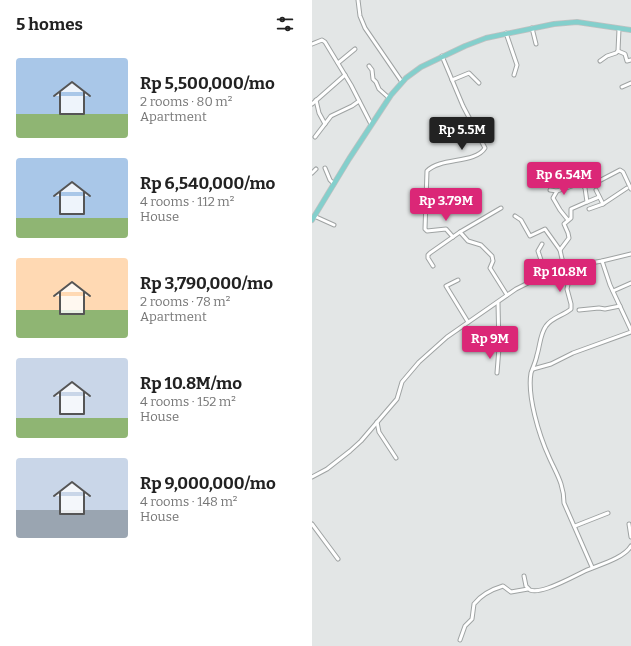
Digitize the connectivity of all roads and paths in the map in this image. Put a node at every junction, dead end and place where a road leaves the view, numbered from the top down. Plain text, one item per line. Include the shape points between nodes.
1 (358, 0) edge
2 (532, 28) junction
3 (619, 29) junction
4 (631, 30) edge
5 (506, 33) junction
6 (312, 44) edge
7 (536, 44) dead end
8 (355, 49) dead end
9 (618, 51) junction
10 (442, 56) junction
11 (631, 60) edge
12 (600, 61) dead end
13 (338, 63) junction
14 (369, 66) dead end
15 (345, 75) junction
16 (514, 75) dead end
17 (452, 80) junction
18 (402, 82) junction
19 (479, 83) dead end
20 (631, 83) edge
21 (622, 87) dead end
22 (389, 98) junction
23 (316, 100) junction
24 (359, 101) junction
25 (312, 104) edge
26 (324, 124) junction
27 (371, 124) junction
28 (315, 137) dead end
29 (325, 168) dead end
30 (316, 169) dead end
31 (312, 173) edge
32 (334, 184) junction
33 (582, 184) junction
34 (629, 188) edge
35 (550, 190) dead end
36 (596, 190) dead end
37 (557, 191) junction
38 (599, 197) junction
39 (587, 202) junction
40 (603, 204) junction
41 (501, 208) dead end
42 (589, 209) dead end
43 (314, 215) edge
44 (514, 216) dead end
45 (568, 220) junction
46 (334, 225) dead end
47 (460, 232) junction
48 (453, 237) junction
49 (542, 244) dead end
50 (560, 250) junction
51 (631, 254) edge
52 (602, 261) junction
53 (433, 266) dead end
54 (572, 266) junction
55 (567, 267) junction
56 (546, 275) junction
57 (458, 280) dead end
58 (631, 283) edge
59 (613, 291) junction
60 (507, 295) junction
61 (498, 303) junction
62 (620, 306) junction
63 (579, 310) dead end
64 (468, 322) junction
65 (631, 331) edge
66 (533, 369) junction
67 (497, 374) dead end
68 (376, 422) junction
69 (396, 458) dead end
70 (312, 477) edge
71 (608, 513) dead end
72 (312, 524) edge
73 (629, 524) dead end
74 (575, 526) junction
75 (631, 537) edge
76 (631, 546) edge
77 (338, 559) dead end
78 (592, 567) junction
79 (524, 576) dead end
80 (528, 589) junction
81 (460, 640) dead end

1 - 18 street via 364,28
2 - 3 main road via 577,22
2 - 5 main road
2 - 7 street
3 - 4 main road
3 - 9 street
5 - 10 main road via 486,38
5 - 16 street via 517,65
6 - 13 street via 325,41
8 - 13 street
9 - 11 street via 624,53 627,61
9 - 12 street
10 - 17 street
10 - 18 main road via 421,67
13 - 15 street
14 - 22 street via 379,89
15 - 23 street
15 - 24 street
17 - 19 street via 468,73
17 - 48 street via 485,148 476,155 437,165 427,171 426,229 446,229
18 - 22 main road
20 - 21 street
22 - 27 main road
23 - 25 street
23 - 26 street
24 - 26 street via 333,115
24 - 27 street
26 - 28 street
27 - 32 main road
29 - 32 street
30 - 31 street
32 - 43 main road
33 - 34 street via 591,179 599,181 620,170
33 - 37 street
33 - 39 street
34 - 40 street
35 - 37 street
36 - 38 street
37 - 45 street via 553,198
38 - 39 street
38 - 40 street
39 - 45 street via 573,208 572,216
40 - 42 street
41 - 47 street
43 - 46 street
44 - 50 street via 521,220 530,236 545,229
45 - 50 street via 564,226 569,238
47 - 48 street
47 - 60 street via 467,240 481,245 492,256 490,268
48 - 53 street via 428,255
49 - 56 street via 538,251
50 - 55 street
51 - 52 street
52 - 54 street
52 - 59 street
54 - 55 street
54 - 66 street via 567,290 571,309 552,319 544,328
55 - 56 street
56 - 60 street
57 - 64 street via 446,286
58 - 59 street
59 - 62 street
60 - 61 street
61 - 64 street
61 - 67 street
62 - 63 street
62 - 65 street
64 - 68 street via 434,348 408,374 402,382 398,397
65 - 66 street
66 - 74 street via 531,386 534,413 548,456 564,491 564,503
68 - 69 street via 379,432
68 - 70 street via 350,451
71 - 74 street
72 - 77 street
73 - 75 street
74 - 78 street
76 - 78 street via 613,560
78 - 80 street via 549,588 532,591
79 - 80 street
80 - 81 street via 511,592 503,586 481,597 472,608 474,615 465,626

